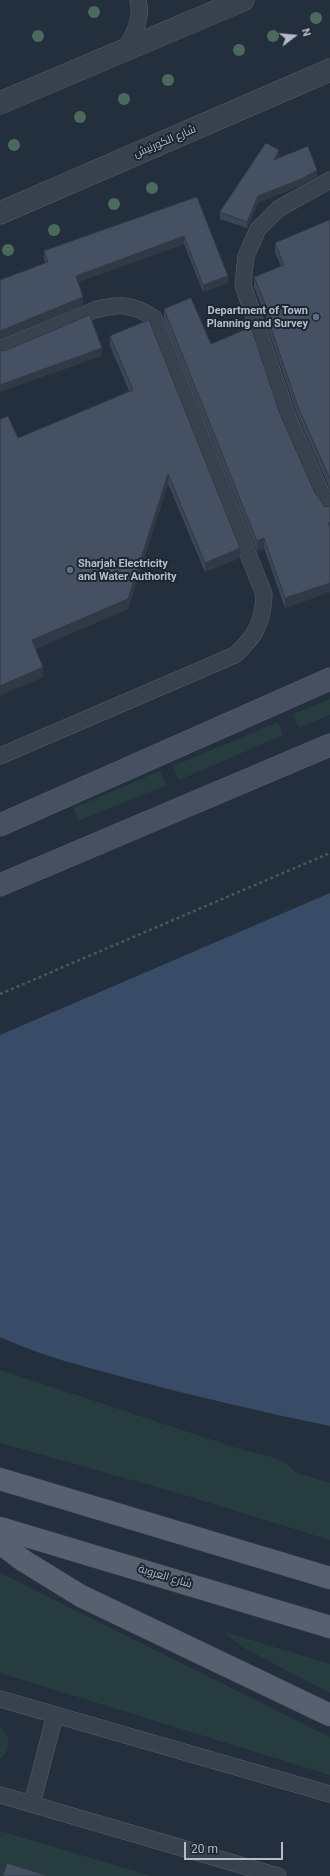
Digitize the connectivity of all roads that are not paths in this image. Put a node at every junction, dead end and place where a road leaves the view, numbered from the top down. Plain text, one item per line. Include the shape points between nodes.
1 (138, 0) edge
2 (242, 0) edge
3 (123, 52) junction
4 (330, 70) edge
5 (0, 103) edge
6 (330, 180) edge
7 (0, 213) edge
8 (0, 349) edge
9 (330, 508) edge
10 (330, 679) edge
11 (330, 744) edge
12 (0, 756) edge
13 (0, 825) edge
14 (0, 885) edge
15 (0, 1479) edge
16 (0, 1528) edge
17 (0, 1544) edge
18 (330, 1578) edge
19 (330, 1627) edge
20 (0, 1699) edge
21 (56, 1715) junction
22 (330, 1715) edge
23 (0, 1794) edge
24 (330, 1794) edge
25 (32, 1804) junction
26 (278, 1876) edge

1 - 3 lane via 138,21 133,38
2 - 3 street
3 - 5 street
4 - 7 street, شارع الكورنيش
6 - 9 lane via 278,209 258,230 246,256 243,285 289,420
8 - 12 lane via 109,305 126,305 140,309 154,318 264,594 263,612 258,628 235,656
10 - 13 main road
11 - 14 main road
15 - 18 main road
16 - 19 main road, شارع العروبة
17 - 22 main road via 81,1596
20 - 21 lane
21 - 24 lane
21 - 25 lane
23 - 25 lane
25 - 26 lane

